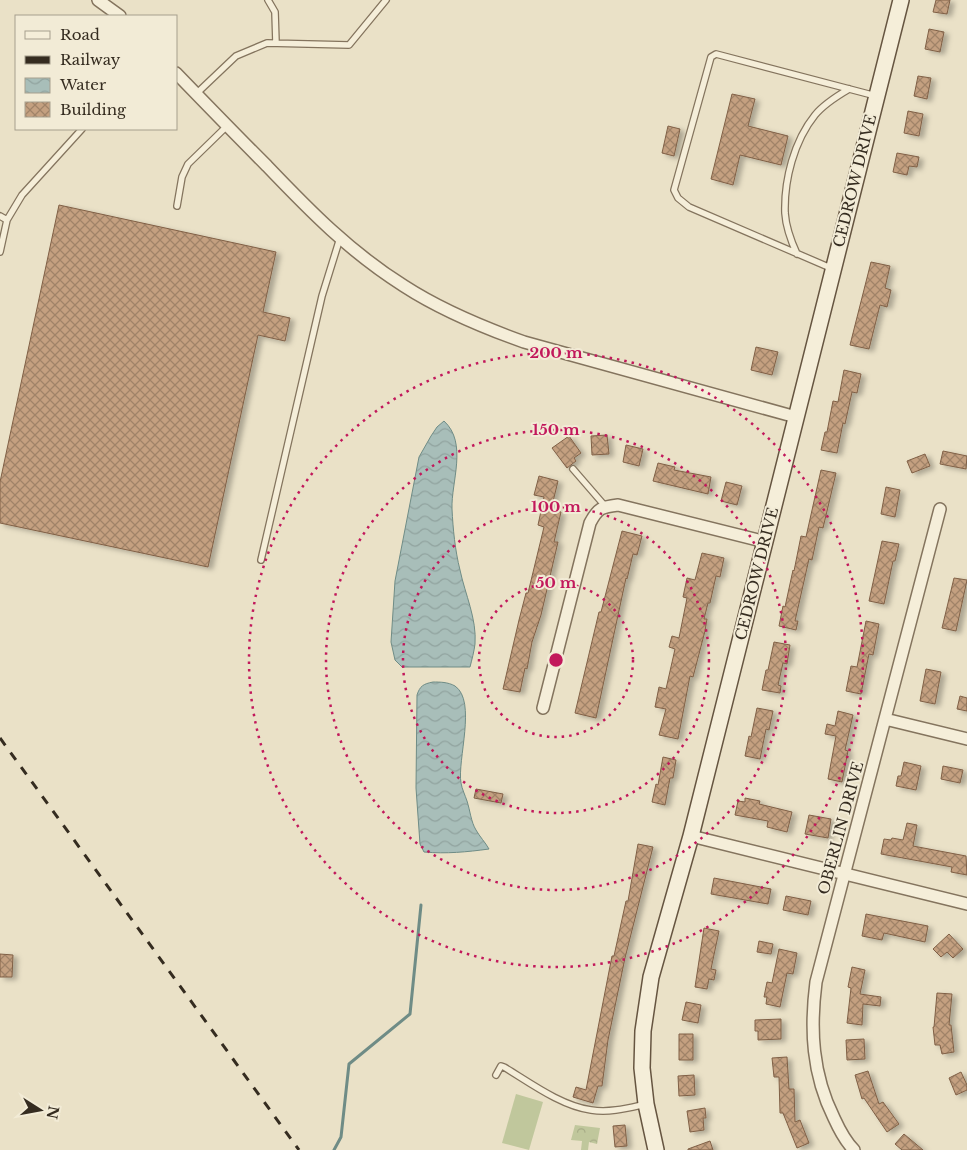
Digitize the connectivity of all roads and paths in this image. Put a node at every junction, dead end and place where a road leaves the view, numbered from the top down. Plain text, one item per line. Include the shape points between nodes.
1 (98, 0) edge
2 (262, 0) edge
3 (268, 0) edge
4 (386, 0) edge
5 (900, 0) edge
6 (275, 12) junction
7 (119, 15) edge
8 (276, 43) junction
9 (178, 75) edge
10 (849, 89) junction
11 (196, 94) junction
12 (876, 96) junction
13 (227, 126) junction
14 (81, 130) edge
15 (177, 206) dead end
16 (0, 216) edge
17 (7, 220) junction
18 (340, 238) junction
19 (0, 252) edge
20 (797, 254) junction
21 (833, 270) junction
22 (796, 417) junction
23 (573, 469) dead end
24 (605, 506) junction
25 (940, 509) dead end
26 (766, 542) junction
27 (261, 560) dead end
28 (543, 708) dead end
29 (885, 719) junction
30 (967, 739) edge
31 (691, 836) junction
32 (844, 874) junction
33 (967, 904) edge
34 (496, 1075) dead end
35 (646, 1104) junction
36 (656, 1150) edge
37 (854, 1150) edge

1 - 7 street
2 - 6 lane
3 - 6 lane
4 - 8 lane via 349,44
5 - 12 street, CEDROW DRIVE
6 - 8 lane
8 - 11 lane via 267,43 236,56
9 - 11 street
10 - 12 lane
10 - 20 lane via 816,114 797,145 786,189 785,214
10 - 20 lane via 716,54 711,57 674,190 689,207
11 - 13 street
12 - 21 street, CEDROW DRIVE
13 - 15 lane via 188,164 182,177
13 - 18 street
14 - 17 lane via 22,195
16 - 17 lane
17 - 19 lane
18 - 22 street via 404,286 487,329
18 - 27 lane via 322,296
20 - 21 lane
21 - 22 street, CEDROW DRIVE
22 - 26 street, CEDROW DRIVE
23 - 24 lane
24 - 26 street via 618,505
24 - 28 street via 596,511 590,523
25 - 29 street, OBERLIN DRIVE
26 - 31 street, CEDROW DRIVE
29 - 30 street
29 - 32 street, OBERLIN DRIVE
31 - 32 street
31 - 35 street, CEDROW DRIVE via 646,1001 642,1068
32 - 33 street
32 - 37 street, OBERLIN DRIVE via 816,982 812,1037 822,1088 839,1129
34 - 35 lane via 501,1066 504,1067 557,1098 590,1110 612,1111
35 - 36 street, CEDROW DRIVE

